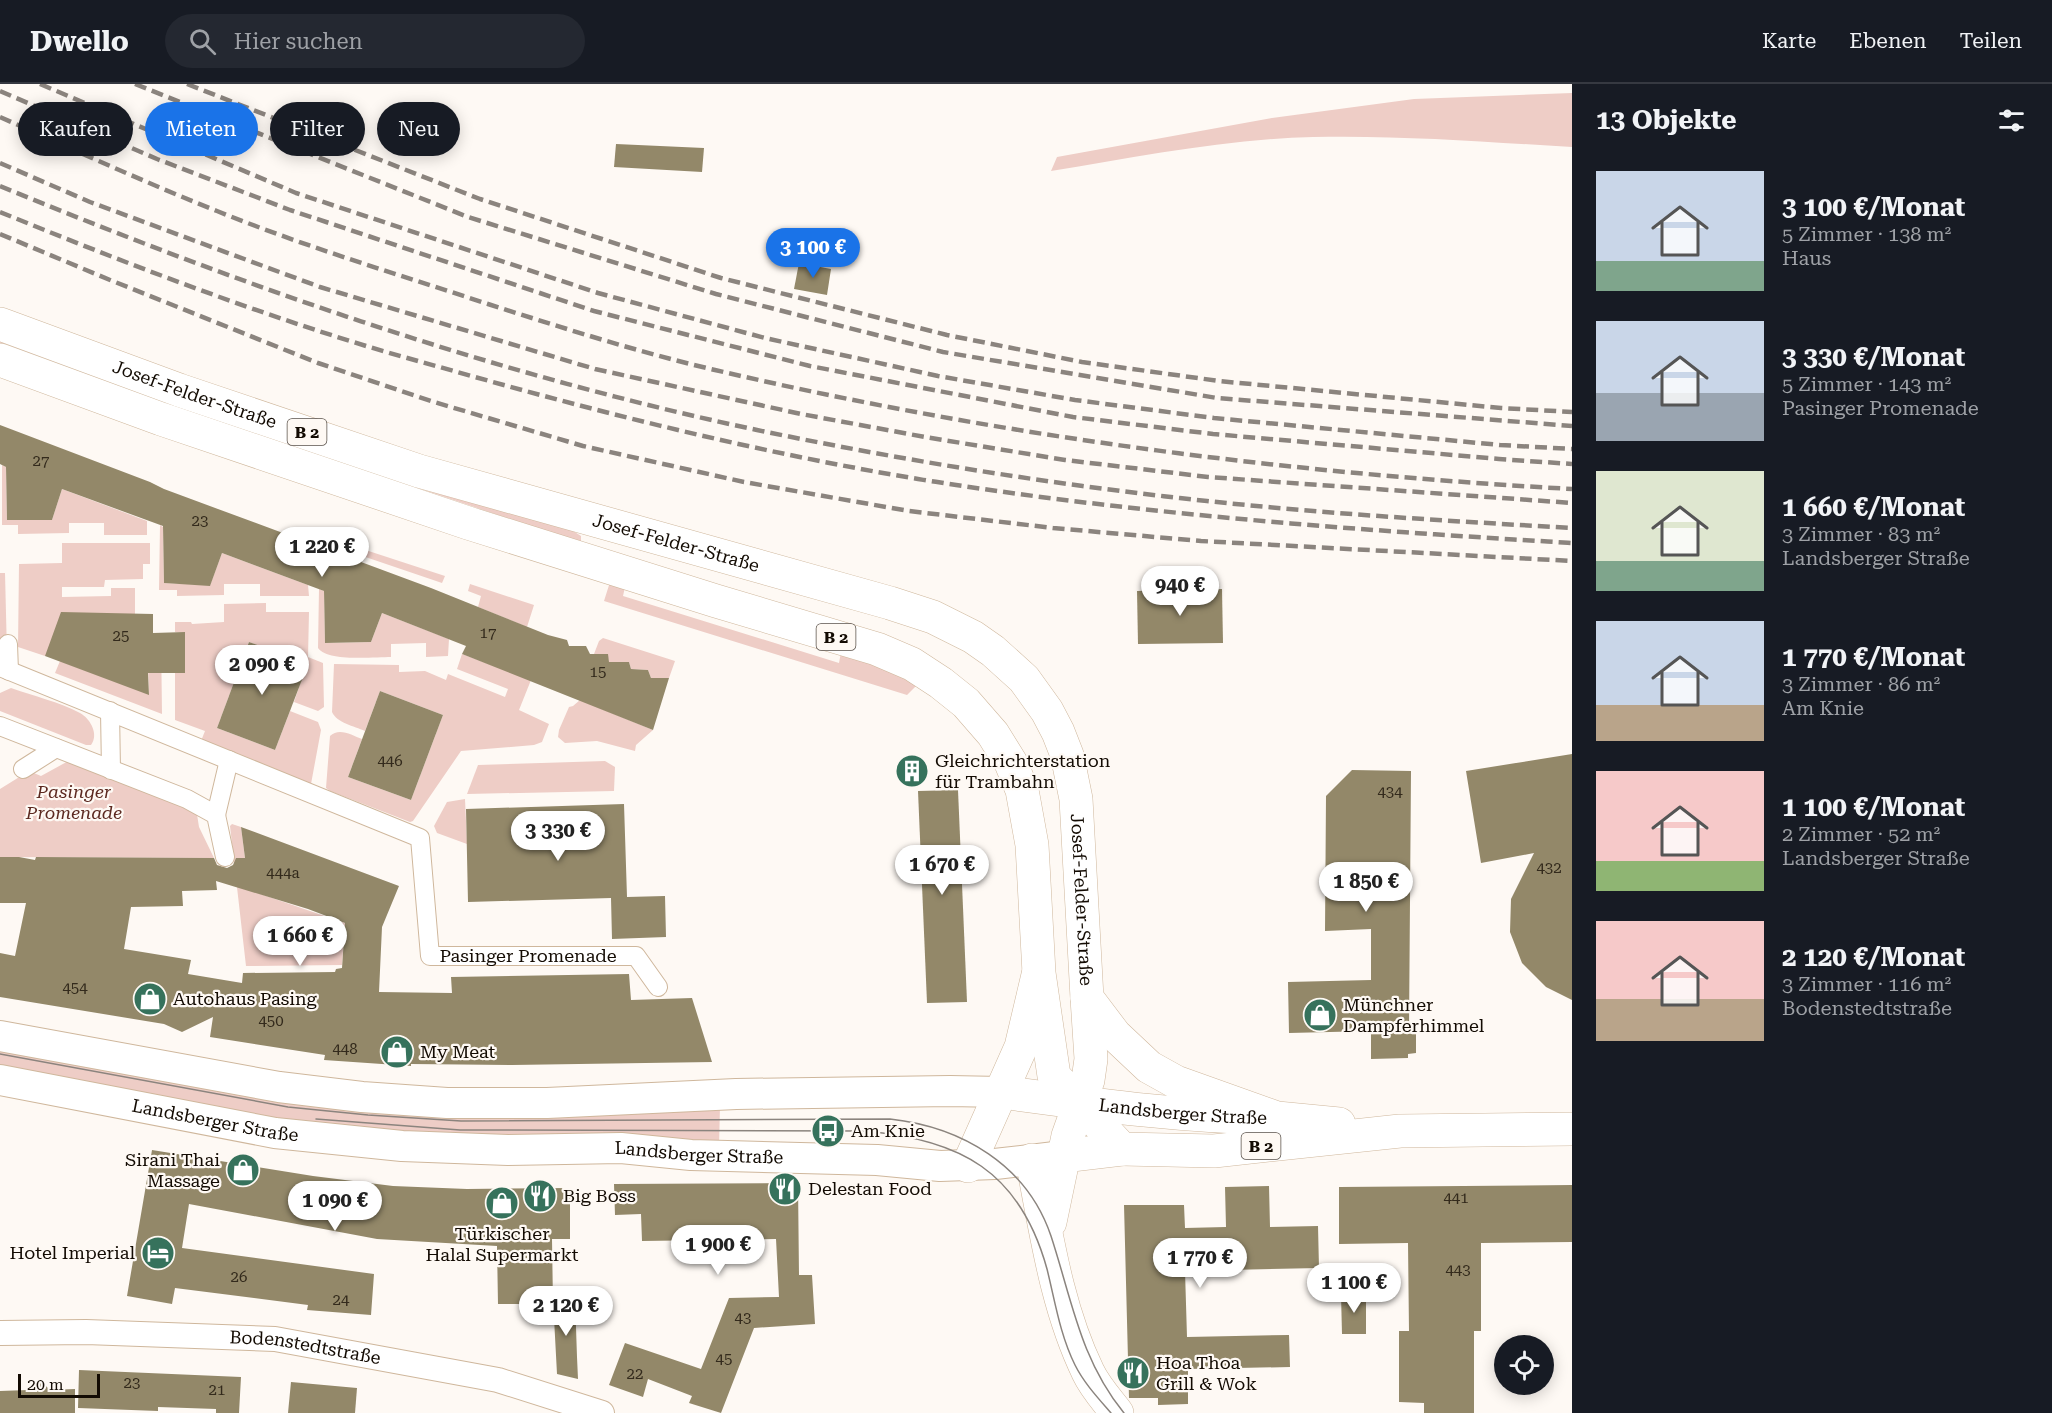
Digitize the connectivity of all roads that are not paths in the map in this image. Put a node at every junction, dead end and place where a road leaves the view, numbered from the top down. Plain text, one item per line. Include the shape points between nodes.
1 (0, 324) edge
2 (0, 360) edge
3 (618, 526) junction
4 (606, 567) junction
5 (8, 644) dead end
6 (4, 669) edge
7 (110, 711) junction
8 (0, 726) edge
9 (56, 748) junction
10 (229, 760) junction
11 (23, 770) dead end
12 (111, 770) junction
13 (216, 815) junction
14 (225, 857) dead end
15 (1038, 973) junction
16 (658, 987) dead end
17 (1088, 998) junction
18 (0, 1036) edge
19 (0, 1080) edge
20 (1000, 1092) junction
21 (1080, 1102) junction
22 (1277, 1118) junction
23 (1572, 1129) edge
24 (1400, 1131) junction
25 (1122, 1149) junction
26 (1047, 1158) junction
27 (968, 1166) junction
28 (0, 1333) edge
29 (602, 1413) edge
30 (1117, 1413) edge

1 - 3 main road, Josef-Felder-Straße / B 2 via 178,390 418,471
2 - 4 main road, Josef-Felder-Straße / B 2 via 291,464
3 - 4 main road
3 - 17 main road, Josef-Felder-Straße / B 2 via 933,617 973,637 1010,664 1047,711 1073,774
4 - 15 main road, Josef-Felder-Straße / B 2 via 877,649 912,664 966,703 1004,750 1026,805 1034,864
5 - 6 street, Pasinger Promenade
6 - 7 street, Pasinger Promenade
7 - 10 street, Pasinger Promenade via 163,724
7 - 12 street
8 - 9 street
9 - 11 street
9 - 12 street
10 - 13 street
10 - 16 street, Pasinger Promenade via 422,833 430,956 636,956
12 - 13 street via 187,799
13 - 14 street
15 - 20 main road, Josef-Felder-Straße via 1026,1032
15 - 21 main road, Josef-Felder-Straße / B 2 via 1054,1076
17 - 21 main road, Josef-Felder-Straße via 1091,1059
17 - 22 main road, Josef-Felder-Straße / B 2 via 1115,1035 1159,1074
18 - 20 street, Landsberger Straße via 279,1087 447,1103 736,1094
19 - 27 street, Landsberger Straße via 275,1133 402,1146 508,1150 621,1148 692,1155
20 - 21 main road, Landsberger Straße
20 - 27 main road
21 - 22 main road, Landsberger Straße via 1208,1117
21 - 25 main road, B 2
21 - 26 main road
22 - 24 main road, Landsberger Straße / B 2
23 - 24 main road, Landsberger Straße / B 2
24 - 25 main road, Landsberger Straße / B 2 via 1214,1151
25 - 26 main road, Landsberger Straße
26 - 27 street, Landsberger Straße
26 - 30 main road via 1047,1238 1065,1313 1089,1375
28 - 29 street, Bodenstedtstraße via 275,1339 498,1380

